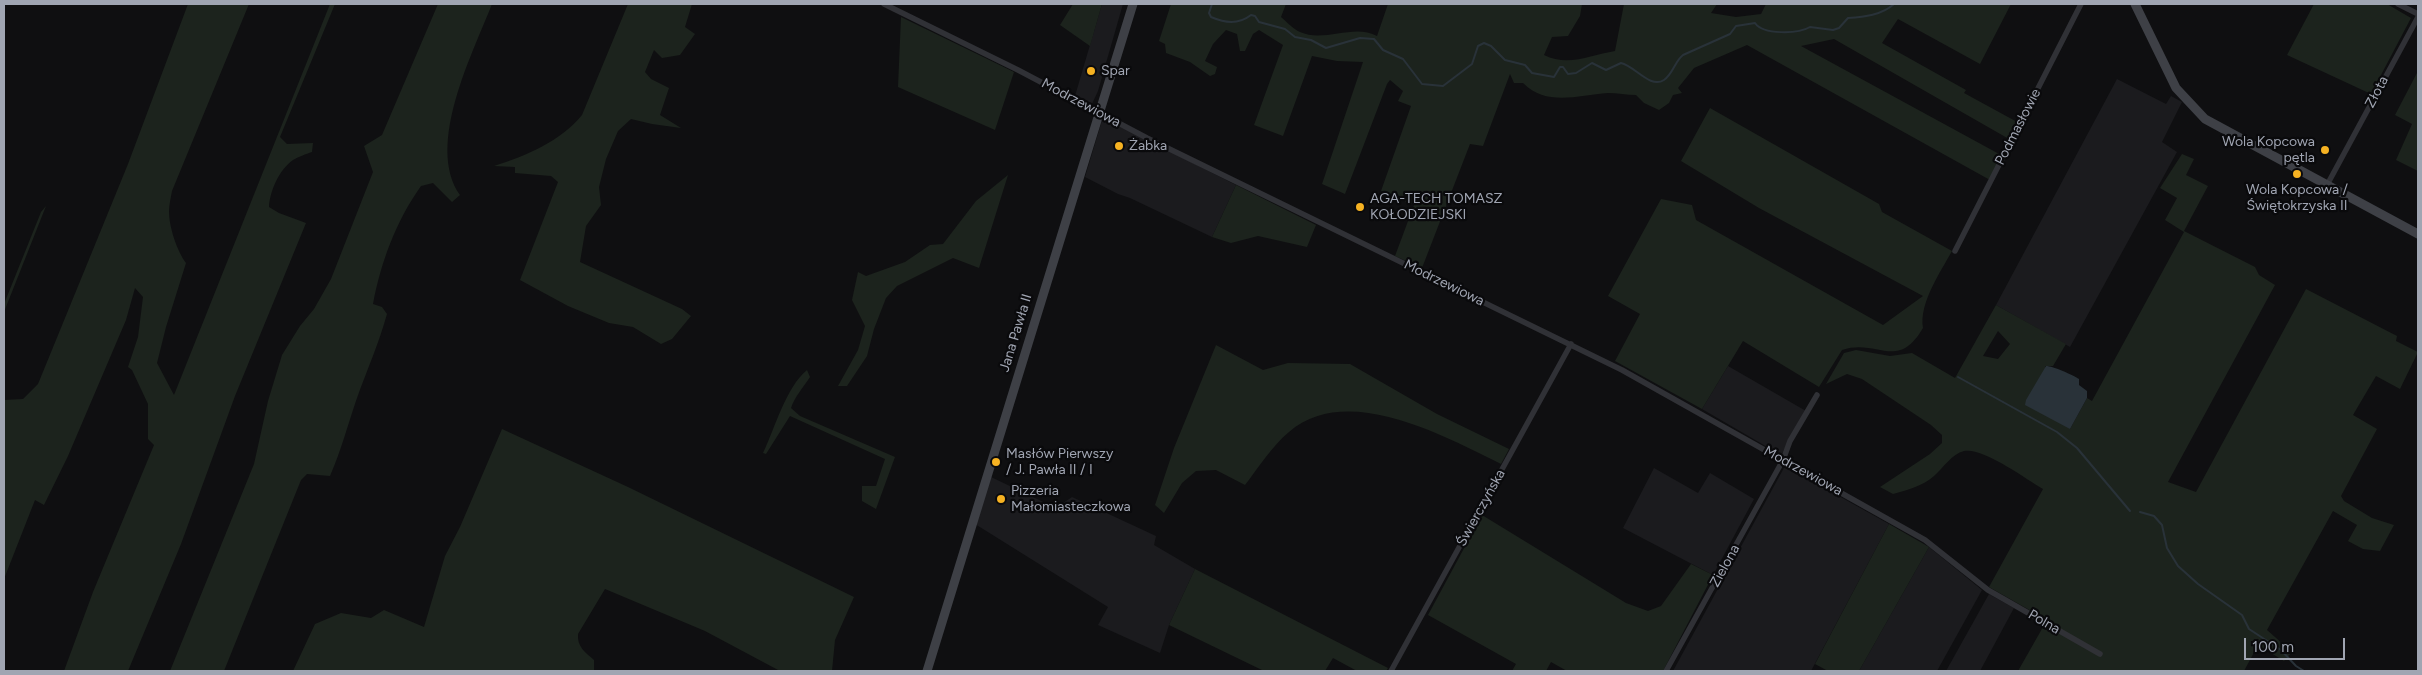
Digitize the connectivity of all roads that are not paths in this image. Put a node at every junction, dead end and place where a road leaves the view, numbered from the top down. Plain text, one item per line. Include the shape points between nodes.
1 (884, 4) edge
2 (1134, 4) edge
3 (2081, 4) edge
4 (2135, 4) edge
5 (2398, 4) edge
6 (2418, 16) edge
7 (1100, 112) junction
8 (2327, 185) junction
9 (2418, 234) edge
10 (1955, 251) dead end
11 (1571, 344) junction
12 (1817, 395) dead end
13 (1783, 460) junction
14 (1988, 590) joint
15 (2100, 654) dead end
16 (926, 671) edge
17 (1391, 671) edge
18 (1666, 671) edge

1 - 7 street, Modrzewiowa
2 - 7 main road, Jana Pawła II
3 - 10 street, Podmasłowie
4 - 8 main road via 2176,88 2205,119
5 - 6 street
6 - 8 street, Złota
7 - 11 street, Modrzewiowa via 1147,138
7 - 16 main road, Jana Pawła II
8 - 9 main road
11 - 13 street, Modrzewiowa
11 - 17 street, Świerczyńska
12 - 13 street, Zielona via 1790,441
13 - 14 street, Modrzewiowa via 1925,540
13 - 18 street, Zielona
14 - 15 street, Polna

